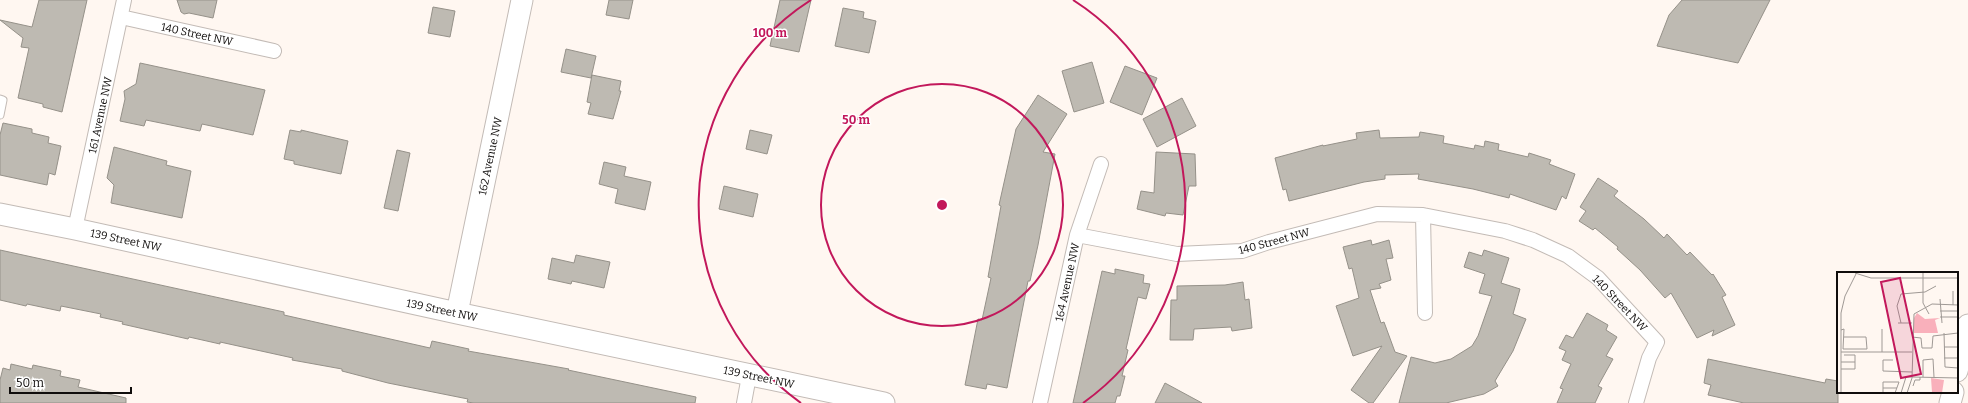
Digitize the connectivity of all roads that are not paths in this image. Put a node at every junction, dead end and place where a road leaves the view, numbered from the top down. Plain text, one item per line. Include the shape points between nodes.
1 (124, 0) edge
2 (522, 0) edge
3 (121, 17) junction
4 (274, 50) dead end
5 (0, 99) edge
6 (0, 115) edge
7 (1101, 164) dead end
8 (0, 214) edge
9 (1423, 215) junction
10 (75, 229) junction
11 (1077, 235) junction
12 (457, 313) junction
13 (1425, 313) dead end
14 (1968, 325) edge
15 (1958, 367) edge
16 (750, 376) junction
17 (1953, 393) edge
18 (744, 403) edge
19 (884, 403) edge
20 (1040, 403) edge
21 (1636, 403) edge
22 (1950, 403) edge

1 - 3 street, 161 Avenue NW
2 - 12 street, 162 Avenue NW
3 - 4 street, 140 Street NW
3 - 10 street, 161 Avenue NW
5 - 6 lane via 3,100
7 - 11 street, 164 Avenue NW
8 - 10 street, 139 Street NW
9 - 11 street, 140 Street NW via 1377,214 1242,251 1177,254
9 - 13 street
9 - 21 street, 140 Street NW via 1505,231 1533,240 1568,256 1598,278 1657,342 1649,358
10 - 12 street, 139 Street NW
11 - 20 street, 164 Avenue NW
12 - 16 street, 139 Street NW
14 - 15 street
16 - 18 street
16 - 19 street, 139 Street NW
17 - 22 street

